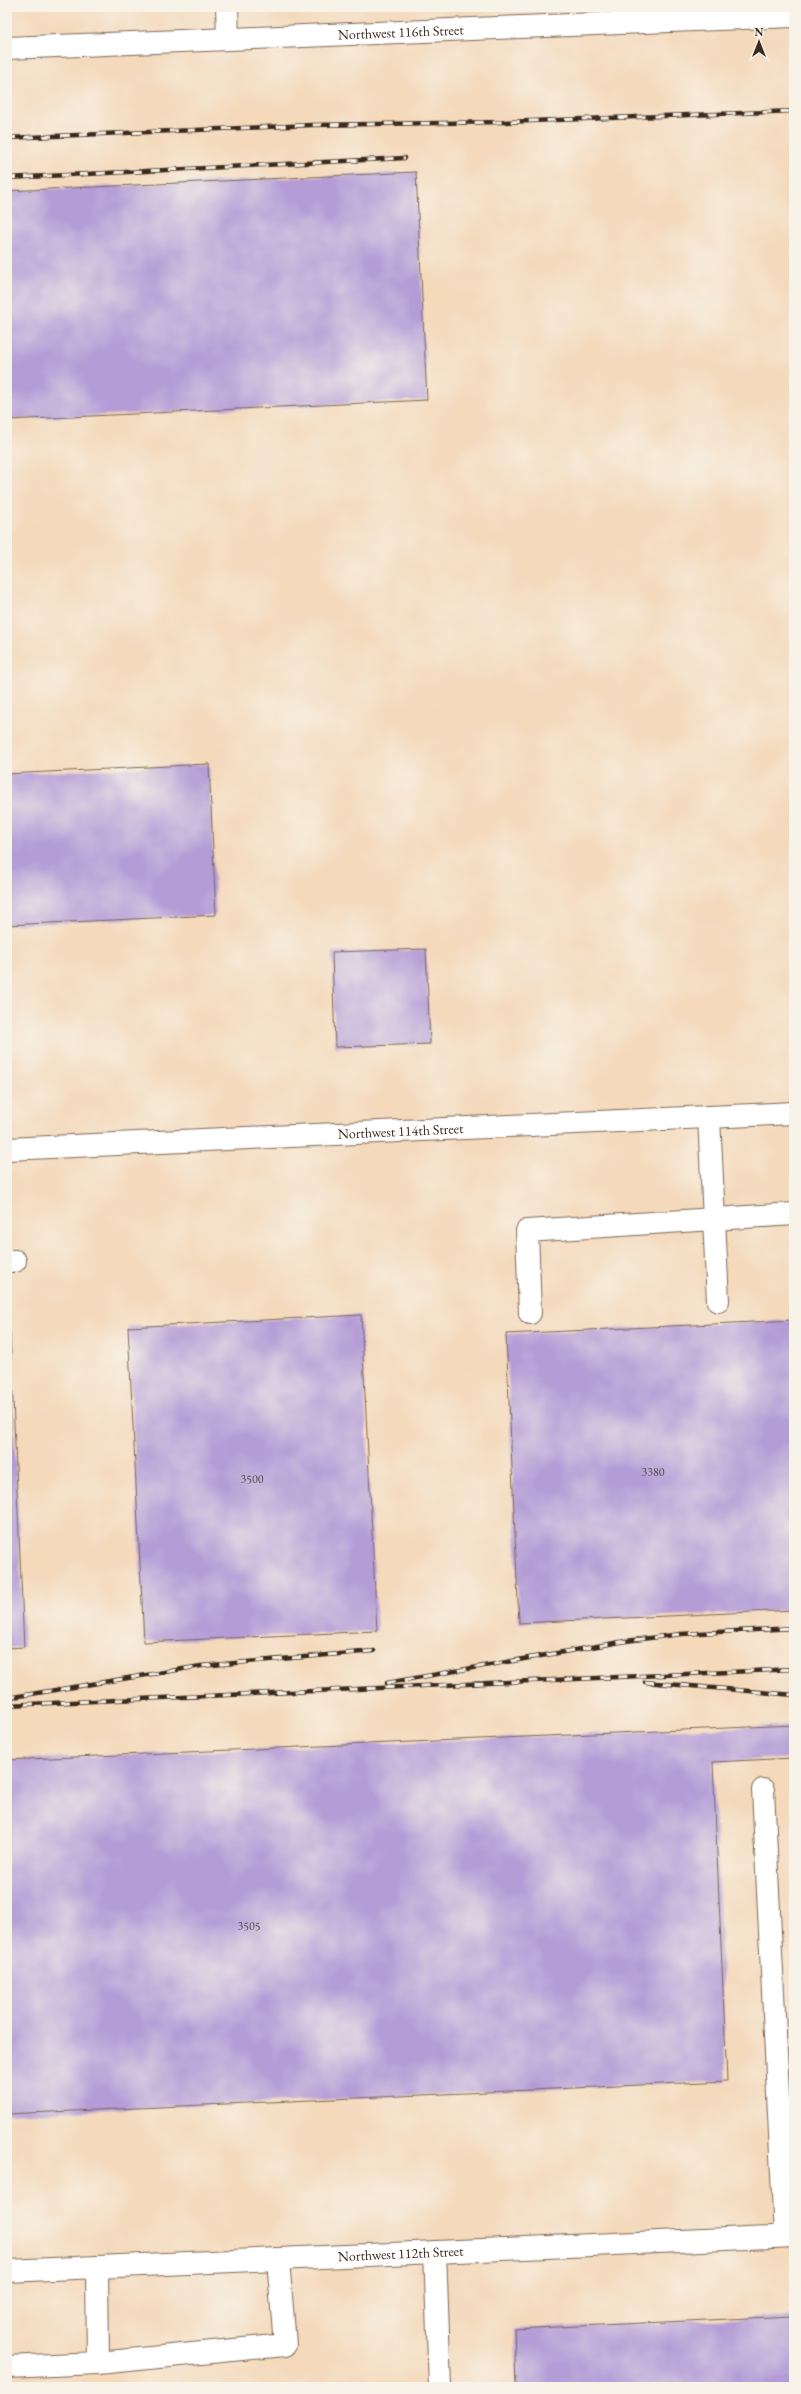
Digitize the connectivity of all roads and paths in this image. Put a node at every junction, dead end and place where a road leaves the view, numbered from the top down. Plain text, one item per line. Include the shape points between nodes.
1 (227, 7) edge
2 (781, 13) edge
3 (582, 16) edge
4 (228, 39) junction
5 (7, 48) edge
6 (794, 1113) edge
7 (709, 1117) junction
8 (7, 1149) edge
9 (794, 1214) edge
10 (715, 1218) junction
11 (718, 1301) dead end
12 (530, 1313) dead end
13 (763, 1790) dead end
14 (789, 2236) edge
15 (435, 2252) junction
16 (278, 2259) junction
17 (97, 2267) junction
18 (7, 2271) edge
19 (98, 2363) junction
20 (7, 2366) edge
21 (440, 2387) edge

1 - 4 street
2 - 3 street, Northwest 116th Street
3 - 4 street, Northwest 116th Street
4 - 5 street, Northwest 116th Street
6 - 7 street, Northwest 114th Street
7 - 8 street, Northwest 114th Street
7 - 10 street
9 - 10 street
10 - 11 street
10 - 12 street via 527,1231
13 - 14 street
14 - 15 street, Northwest 112th Street
15 - 16 street, Northwest 112th Street
15 - 21 street
16 - 17 street, Northwest 112th Street
16 - 19 street via 285,2345
17 - 18 street, Northwest 112th Street
17 - 19 street
19 - 20 street

